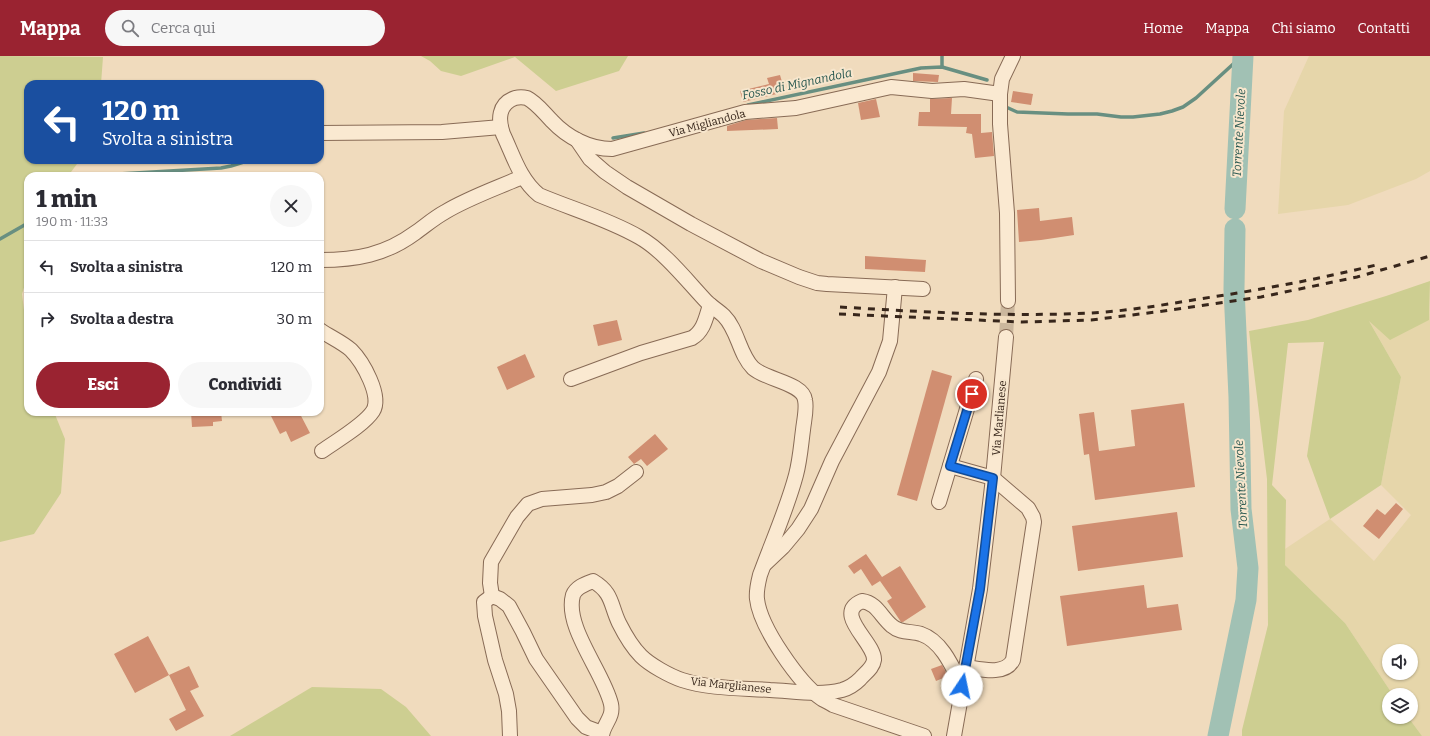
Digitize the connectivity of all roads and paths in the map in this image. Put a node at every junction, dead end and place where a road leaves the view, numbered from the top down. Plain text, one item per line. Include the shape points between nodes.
1 (1013, 56) edge
2 (1000, 94) junction
3 (501, 127) junction
4 (324, 133) edge
5 (577, 140) junction
6 (522, 177) junction
7 (324, 260) edge
8 (895, 287) junction
9 (923, 288) dead end
10 (1008, 301) tunnel mouth
11 (710, 305) junction
12 (324, 333) edge
13 (1006, 337) tunnel mouth
14 (335, 340) junction
15 (324, 343) edge
16 (571, 379) dead end
17 (976, 379) dead end
18 (322, 451) dead end
19 (950, 466) junction
20 (636, 472) dead end
21 (993, 478) junction
22 (939, 502) dead end
23 (763, 566) junction
24 (492, 596) junction
25 (966, 668) junction
26 (962, 686) junction
27 (815, 693) junction
28 (602, 734) edge
29 (510, 736) edge
30 (924, 736) edge
31 (954, 736) edge

1 - 2 street via 1002,79
2 - 5 street, Via Migliandola via 964,89 891,87 796,108 745,112 612,148 594,147
2 - 10 street via 1007,213
3 - 4 street via 442,132
3 - 5 street, Via Migliandola via 501,109 505,103 518,97 525,97 564,132
3 - 6 street
5 - 8 street via 590,159 613,178 761,261 817,283
6 - 7 street via 445,212 387,249 358,258
6 - 11 street via 539,195 641,238 674,267
8 - 9 street
8 - 23 street via 890,342 879,372 832,461 811,509 783,547
11 - 16 street via 704,326 697,336
11 - 23 street via 728,321 752,367 759,373 801,391 806,400 796,474
12 - 14 street
13 - 21 street, Via Marlianese
14 - 15 street
14 - 18 street via 351,350 364,368 375,393 375,406 360,424
17 - 19 street
19 - 21 street
19 - 22 street
20 - 24 street via 606,492 542,499 528,504 490,562
21 - 25 street, Via Marlianese via 980,589
21 - 25 street via 1028,508 1033,517 1032,534 1014,658 1005,668 997,670
23 - 27 street via 757,586 757,600 766,625 785,657
24 - 28 street via 509,606 536,660 577,718 586,727
24 - 29 street via 484,602 485,616 506,694
25 - 26 street, Via Marlianese
26 - 27 street, Via Marglianese via 936,644 922,635 898,630 871,603 862,601 854,606 852,616 873,656 872,664 857,682 847,688
26 - 31 street, Via Marlianese
27 - 28 street, Via Marglianese via 708,685 682,680 641,656 618,622 610,599 602,587 592,581 582,585 574,594 572,603 578,633 606,686 612,706 610,718
27 - 30 street via 833,705

